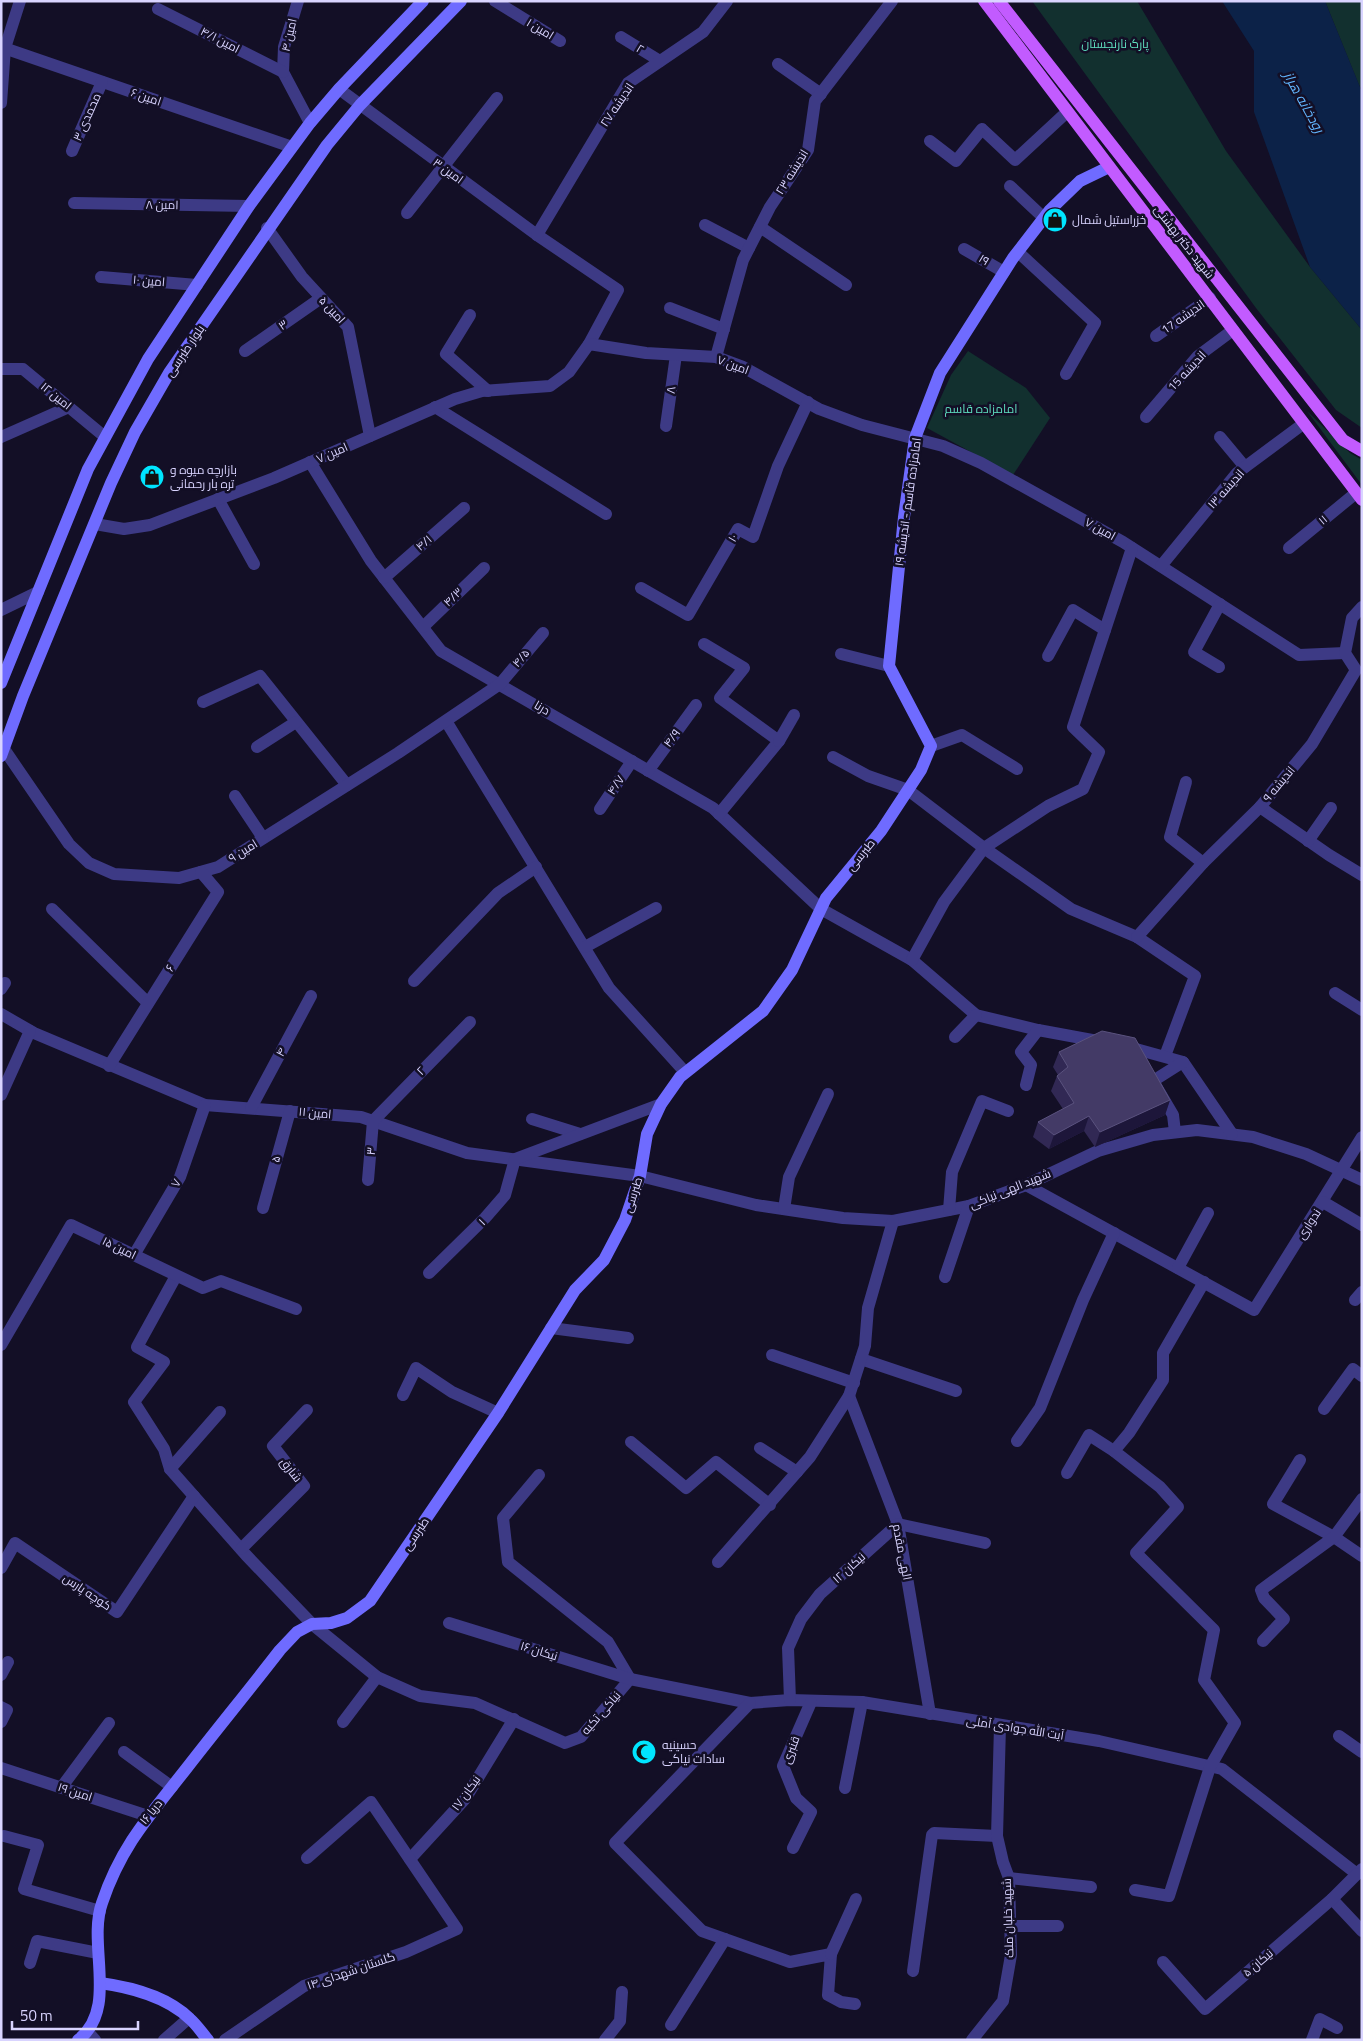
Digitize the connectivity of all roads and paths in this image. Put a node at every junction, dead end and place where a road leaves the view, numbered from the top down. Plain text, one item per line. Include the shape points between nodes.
1 (20, 1) edge
2 (298, 1) edge
3 (424, 1) edge
4 (461, 1) edge
5 (495, 1) edge
6 (727, 1) edge
7 (892, 1) edge
8 (984, 1) edge
9 (999, 1) edge
10 (158, 9) dead end
11 (620, 37) dead end
12 (560, 41) dead end
13 (3, 47) edge
14 (660, 61) junction
15 (778, 64) dead end
16 (283, 72) junction
17 (102, 82) junction
18 (339, 89) junction
19 (821, 94) junction
20 (497, 98) dead end
21 (1, 103) edge
22 (360, 105) junction
23 (1067, 112) junction
24 (310, 123) junction
25 (930, 141) dead end
26 (292, 147) junction
27 (72, 151) dead end
28 (442, 166) junction
29 (1109, 167) junction
30 (1010, 186) dead end
31 (74, 204) dead end
32 (249, 206) junction
33 (407, 213) dead end
34 (1044, 218) junction
35 (705, 225) dead end
36 (760, 227) junction
37 (267, 228) junction
38 (537, 235) junction
39 (749, 248) junction
40 (964, 248) dead end
41 (1018, 252) junction
42 (1004, 272) junction
43 (101, 277) dead end
44 (197, 285) junction
45 (846, 285) dead end
46 (320, 298) junction
47 (1210, 298) junction
48 (670, 308) dead end
49 (470, 315) dead end
50 (724, 329) junction
51 (1234, 330) junction
52 (1156, 336) dead end
53 (589, 344) junction
54 (245, 351) dead end
55 (676, 355) junction
56 (716, 357) junction
57 (1, 369) edge
58 (1066, 374) dead end
59 (488, 391) junction
60 (808, 402) junction
61 (69, 407) junction
62 (435, 407) junction
63 (1146, 417) dead end
64 (1303, 424) junction
65 (666, 426) dead end
66 (370, 436) junction
67 (1, 437) edge
68 (105, 437) junction
69 (1220, 437) dead end
70 (915, 438) junction
71 (1362, 451) edge
72 (310, 462) junction
73 (1245, 467) junction
74 (1359, 496) edge
75 (218, 499) junction
76 (464, 508) dead end
77 (606, 514) dead end
78 (95, 524) junction
79 (1132, 548) junction
80 (1289, 548) dead end
81 (254, 564) dead end
82 (1161, 566) junction
83 (484, 568) dead end
84 (384, 578) junction
85 (641, 588) dead end
86 (38, 592) junction
87 (1220, 604) junction
88 (1362, 607) edge
89 (1, 610) edge
90 (423, 627) junction
91 (1105, 630) junction
92 (543, 632) dead end
93 (704, 644) dead end
94 (1345, 653) junction
95 (841, 654) dead end
96 (1048, 656) dead end
97 (889, 666) junction
98 (1219, 667) dead end
99 (1359, 674) edge
100 (1, 684) edge
101 (500, 684) junction
102 (202, 702) dead end
103 (696, 705) dead end
104 (794, 715) dead end
105 (446, 721) junction
106 (296, 722) junction
107 (779, 741) junction
108 (932, 746) junction
109 (257, 747) dead end
110 (2, 753) edge
111 (833, 757) dead end
112 (632, 761) junction
113 (1017, 769) dead end
114 (648, 770) junction
115 (1186, 782) dead end
116 (347, 786) junction
117 (908, 790) junction
118 (235, 796) dead end
119 (1260, 807) junction
120 (1331, 808) dead end
121 (600, 809) dead end
122 (719, 814) junction
123 (263, 838) junction
124 (1308, 841) junction
125 (984, 848) junction
126 (1203, 863) junction
127 (536, 867) junction
128 (201, 872) junction
129 (1362, 875) edge
130 (656, 908) dead end
131 (52, 909) dead end
132 (821, 909) junction
133 (1136, 937) junction
134 (585, 948) junction
135 (912, 960) junction
136 (414, 981) dead end
137 (1335, 993) dead end
138 (311, 996) dead end
139 (148, 1003) junction
140 (1362, 1010) edge
141 (1, 1014) edge
142 (976, 1015) junction
143 (470, 1022) dead end
144 (1038, 1030) junction
145 (30, 1031) junction
146 (955, 1037) dead end
147 (1165, 1056) junction
148 (1183, 1062) junction
149 (108, 1066) junction
150 (685, 1072) junction
151 (1026, 1085) dead end
152 (828, 1094) dead end
153 (1, 1095) edge
154 (661, 1104) junction
155 (205, 1105) junction
156 (251, 1108) junction
157 (290, 1111) junction
158 (1008, 1111) dead end
159 (532, 1119) dead end
160 (373, 1121) junction
161 (1175, 1132) junction
162 (580, 1134) junction
163 (1232, 1134) junction
164 (1362, 1138) edge
165 (515, 1159) junction
166 (1342, 1171) junction
167 (640, 1176) junction
168 (368, 1180) dead end
169 (1362, 1180) edge
170 (1026, 1185) junction
171 (1323, 1202) junction
172 (969, 1206) junction
173 (263, 1208) dead end
174 (784, 1210) junction
175 (949, 1210) junction
176 (1208, 1213) dead end
177 (894, 1221) junction
178 (1362, 1225) edge
179 (1114, 1233) junction
180 (134, 1255) junction
181 (1178, 1268) junction
182 (430, 1273) dead end
183 (176, 1276) junction
184 (945, 1277) dead end
185 (1204, 1282) junction
186 (296, 1309) dead end
187 (551, 1328) junction
188 (628, 1338) dead end
189 (1, 1345) edge
190 (772, 1355) dead end
191 (861, 1359) junction
192 (1362, 1376) edge
193 (854, 1383) junction
194 (956, 1391) dead end
195 (402, 1395) dead end
196 (849, 1396) junction
197 (1324, 1409) dead end
198 (307, 1410) dead end
199 (220, 1412) dead end
200 (498, 1413) junction
201 (1017, 1441) dead end
202 (631, 1442) dead end
203 (760, 1448) dead end
204 (1114, 1451) junction
205 (1300, 1460) dead end
206 (170, 1469) junction
207 (797, 1472) junction
208 (1067, 1474) dead end
209 (539, 1475) dead end
210 (194, 1496) junction
211 (1362, 1499) edge
212 (770, 1505) junction
213 (898, 1524) junction
214 (1334, 1538) junction
215 (985, 1542) dead end
216 (240, 1549) junction
217 (1362, 1556) edge
218 (718, 1562) dead end
219 (1, 1568) edge
220 (450, 1623) dead end
221 (312, 1624) junction
222 (1263, 1641) dead end
223 (8, 1662) dead end
224 (1, 1675) edge
225 (377, 1677) junction
226 (630, 1680) junction
227 (790, 1700) junction
228 (811, 1702) junction
229 (862, 1702) junction
230 (750, 1703) junction
231 (1, 1707) edge
232 (930, 1714) junction
233 (514, 1719) junction
234 (1, 1722) edge
235 (343, 1722) dead end
236 (109, 1723) dead end
237 (1000, 1726) junction
238 (1339, 1736) dead end
239 (124, 1752) dead end
240 (1362, 1752) edge
241 (1210, 1767) junction
242 (1, 1768) edge
243 (172, 1787) junction
244 (61, 1788) junction
245 (845, 1788) dead end
246 (148, 1816) junction
247 (4, 1836) dead end
248 (997, 1836) junction
249 (793, 1848) dead end
250 (307, 1858) dead end
251 (410, 1859) junction
252 (1359, 1872) edge
253 (1009, 1878) junction
254 (1091, 1887) dead end
255 (1135, 1890) dead end
256 (856, 1898) dead end
257 (1332, 1899) junction
258 (100, 1911) junction
259 (1010, 1926) junction
260 (1058, 1926) dead end
261 (1362, 1931) edge
262 (725, 1939) junction
263 (98, 1953) junction
264 (831, 1954) junction
265 (1163, 1962) dead end
266 (30, 1964) dead end
267 (913, 1971) dead end
268 (100, 1983) junction
269 (622, 1992) dead end
270 (855, 2004) dead end
271 (189, 2018) junction
272 (671, 2025) dead end
273 (1337, 2028) dead end
274 (87, 2037) edge
275 (164, 2040) edge
276 (208, 2040) edge
277 (225, 2040) edge
278 (605, 2040) edge
279 (972, 2040) edge
280 (1312, 2040) edge

1 - 13 street
2 - 16 street, امین ۴ via 284,47
3 - 18 street, بلوار طبرسی
4 - 22 street, بلوار طبرسی
5 - 12 street, امین ۱
6 - 14 street, اندیشه ۲۷ via 703,32
7 - 19 street, اندیشه ۲۳
8 - 23 main road, شهید دکتر بهشتی
9 - 71 main road, شهید دکتر بهشتی via 1343,440
10 - 16 street, امین ۴/۱
11 - 14 street, ۲
13 - 17 street, امین ۶
13 - 21 street
14 - 38 street, اندیشه ۲۷ via 628,83
15 - 19 street
16 - 24 street
17 - 26 street, امین ۶
17 - 27 street, محمدی ۳
18 - 22 street, امین ۳
18 - 24 street, بلوار طبرسی
19 - 36 street, اندیشه ۲۳ via 815,102 808,150
20 - 28 street
22 - 28 street, امین ۳
22 - 37 street, بلوار طبرسی
23 - 25 street via 1016,160 982,129 956,161
23 - 29 main road, شهید دکتر بهشتی
24 - 26 street, بلوار طبرسی
26 - 32 street, بلوار طبرسی
28 - 33 street
28 - 38 street, امین ۳
29 - 34 street, امامزاده قاسم - اندیشه ۱۹ via 1080,181
29 - 47 main road, شهید دکتر بهشتی
30 - 34 street
31 - 32 street, امین ۸
32 - 44 street, بلوار طبرسی
34 - 41 street, امامزاده قاسم - اندیشه ۱۹
35 - 39 street
36 - 39 street, اندیشه ۲۳
36 - 45 street
37 - 46 street, امین ۵
37 - 78 street, بلوار طبرسی via 169,373 135,432
38 - 53 street, امین ۳ via 618,290
39 - 50 street, اندیشه ۲۳
40 - 42 street, ۱۹
41 - 42 street, امامزاده قاسم - اندیشه ۱۹
41 - 58 street via 1095,323
42 - 70 street, امامزاده قاسم - اندیشه ۱۹ via 940,373
43 - 44 street, امین ۱۰
44 - 68 street, بلوار طبرسی via 148,358
46 - 54 street, ۳
46 - 66 street, امین ۵ via 348,327
47 - 51 main road, شهید دکتر بهشتی
47 - 52 street, اندیشه 17
48 - 50 street
49 - 59 street via 446,354
50 - 56 street, اندیشه ۲۳
51 - 63 street, اندیشه 15 via 1198,356
51 - 64 main road, شهید دکتر بهشتی
53 - 55 street, امین ۷
53 - 59 street, امین ۷ via 569,372 550,386
55 - 56 street, امین ۷
55 - 65 street, ۸
56 - 60 street, امین ۷ via 743,367
57 - 61 street, امین ۱۲ via 23,369
59 - 62 street, امین ۷
60 - 70 street, امین ۷ via 862,425
60 - 85 street, ۱۰ via 778,466 753,537 738,529 688,614
61 - 67 street
61 - 68 street, امین ۱۲
62 - 66 street, امین ۷
62 - 77 street
64 - 73 street, اندیشه ۱۳
64 - 74 main road, شهید دکتر بهشتی
66 - 72 street, امین ۷
68 - 86 street, بلوار طبرسی via 88,470
69 - 73 street
70 - 79 street, امین ۷ via 981,463
70 - 97 street, امامزاده قاسم - اندیشه ۱۹
72 - 75 street, امین ۷
72 - 84 street, درنا
73 - 82 street, اندیشه ۱۳ via 1236,473
74 - 80 street, ۱۱
75 - 78 street, امین ۷ via 150,525 124,529
75 - 81 street
76 - 84 street, ۴/۱
78 - 110 street, بلوار طبرسی via 51,625
79 - 82 street, امین ۷
79 - 91 street
82 - 87 street, امین ۷
83 - 90 street, ۴/۳
84 - 90 street, درنا
86 - 89 street
86 - 100 street, بلوار طبرسی
87 - 94 street, امین ۷ via 1299,655
87 - 98 street via 1194,652
88 - 94 street via 1352,618
90 - 101 street, درنا via 441,651
91 - 96 street via 1073,610
91 - 125 street via 1073,727 1099,752 1083,790 1048,806
92 - 101 street, ۴/۵
93 - 107 street via 744,668 720,698
94 - 99 street, اندیشه ۹
95 - 97 street
97 - 108 street
99 - 119 street, اندیشه ۹ via 1312,744
101 - 105 street, امین ۹
101 - 112 street, درنا
102 - 106 street via 260,676
103 - 114 street, ۴/۹
104 - 107 street
105 - 116 street, امین ۹
105 - 127 street
106 - 109 street
106 - 116 street
107 - 122 street
108 - 113 street via 962,735
108 - 117 street, طبرسی
110 - 128 street, امین ۹ via 69,844 89,863 114,874 147,878 179,878
111 - 117 street via 868,776
112 - 114 street, درنا
112 - 121 street, ۴/۷
114 - 122 street, درنا
115 - 126 street via 1170,837
116 - 123 street, امین ۹
117 - 125 street
117 - 132 street, طبرسی
118 - 123 street
119 - 124 street
119 - 126 street, اندیشه ۹
120 - 124 street
122 - 132 street, درنا
123 - 128 street, امین ۹ via 218,867
124 - 129 street
125 - 133 street via 1071,909
125 - 135 street via 944,902
126 - 133 street, اندیشه ۹
127 - 134 street
127 - 136 street via 498,893
128 - 139 street, ۶ via 218,892
130 - 134 street
131 - 139 street
132 - 135 street, درنا
132 - 150 street, طبرسی via 792,970 763,1011
133 - 147 street via 1195,976
134 - 150 street via 609,988
135 - 142 street, درنا
137 - 140 street
138 - 156 street, ۴
139 - 149 street, ۶
141 - 145 street, امین ۱۱
142 - 144 street
142 - 146 street
143 - 160 street, ۲
144 - 147 street
144 - 151 street via 1021,1052 1031,1065
145 - 149 street, امین ۱۱
145 - 153 street
147 - 148 street
148 - 161 street via 1153,1081 1173,1115
148 - 163 street
149 - 155 street, امین ۱۱
150 - 154 street, طبرسی
152 - 174 street via 789,1177
154 - 162 street
154 - 167 street, طبرسی via 647,1134
155 - 156 street, امین ۱۱
155 - 180 street, ۷ via 180,1177
156 - 157 street, امین ۱۱
157 - 160 street, امین ۱۱ via 361,1117
157 - 173 street, ۵
158 - 175 street via 982,1101 952,1172
159 - 162 street
160 - 165 street, امین ۱۱ via 467,1153
160 - 168 street, ۳
161 - 163 street, شهید الهی نیاکی via 1197,1130
161 - 170 street, شهید الهی نیاکی via 1098,1151
162 - 165 street
163 - 166 street, شهید الهی نیاکی via 1253,1137 1306,1154
164 - 166 street, ندواری
165 - 167 street, امین ۱۱
165 - 182 street, ۱ via 505,1195
166 - 169 street, شهید الهی نیاکی
166 - 171 street, ندواری
167 - 174 street, شهید الهی نیاکی
167 - 187 street, طبرسی via 625,1220 604,1260 575,1290
170 - 172 street, شهید الهی نیاکی
170 - 179 street
171 - 178 street
171 - 185 street, ندواری via 1254,1310
172 - 175 street, شهید الهی نیاکی
172 - 184 street
174 - 177 street, شهید الهی نیاکی
175 - 177 street, شهید الهی نیاکی
176 - 181 street
177 - 191 street via 868,1308
179 - 181 street
179 - 201 street via 1040,1408
180 - 183 street, امین ۱۵
180 - 189 street, امین ۱۵ via 71,1225
181 - 185 street
183 - 186 street, امین ۱۵ via 203,1288 221,1281
183 - 206 street via 138,1347 164,1362 134,1402 164,1449
185 - 204 street via 1163,1353 1163,1380
187 - 188 street
187 - 200 street, طبرسی
190 - 193 street
191 - 193 street
191 - 194 street
192 - 197 street via 1353,1369
193 - 196 street
195 - 200 street via 416,1368 452,1392
196 - 207 street
196 - 213 street, الهی مقدم
198 - 216 street, شارق via 273,1446 304,1486
199 - 206 street
200 - 221 street, طبرسی via 370,1601 347,1618
202 - 212 street via 686,1488 716,1462
203 - 207 street
204 - 208 street via 1089,1435
204 - 241 street via 1160,1487 1178,1507 1136,1553 1214,1630 1204,1680 1235,1723
205 - 214 street via 1274,1504
206 - 210 street, نیاکی تکیه
207 - 212 street
209 - 226 street via 503,1518 508,1562 608,1642
210 - 216 street, نیاکی تکیه
210 - 219 street, کوچه پارس via 118,1612 15,1543
211 - 214 street
212 - 218 street
213 - 215 street
213 - 227 street, نیکان ۱۲ via 820,1594 801,1619 788,1648
213 - 232 street, الهی مقدم
214 - 217 street
214 - 222 street via 1261,1590 1264,1598 1284,1619
216 - 221 street, نیاکی تکیه
220 - 226 street, نیکان ۱۶
221 - 225 street, نیاکی تکیه
221 - 243 street, دریا ۱۶ via 297,1632 280,1650
223 - 224 street
225 - 233 street, نیاکی تکیه via 420,1696 475,1703
225 - 235 street
226 - 230 street, آیت الله جوادی آملی
226 - 233 street, نیاکی تکیه via 581,1736 565,1743
227 - 228 street, آیت الله جوادی آملی
227 - 230 street, آیت الله جوادی آملی
228 - 229 street, آیت الله جوادی آملی
228 - 249 street, قنبری via 783,1766 796,1798 811,1812
229 - 232 street, آیت الله جوادی آملی
229 - 245 street
230 - 262 street via 615,1843 702,1931
231 - 234 street via 7,1710
232 - 237 street, آیت الله جوادی آملی
233 - 251 street, نیکان ۱۷ via 465,1798
236 - 244 street
237 - 241 street, آیت الله جوادی آملی via 1099,1741
237 - 248 street, شهید خلبان ملک
238 - 240 street
239 - 243 street
241 - 252 street, آیت الله جوادی آملی via 1222,1770
241 - 255 street via 1169,1896
242 - 244 street, امین ۱۹
243 - 246 street, دریا ۱۶
244 - 246 street, امین ۱۹
246 - 258 street, دریا ۱۶ via 115,1868
247 - 258 street via 38,1845 24,1888
248 - 253 street, شهید خلبان ملک
248 - 267 street via 932,1835
250 - 251 street via 371,1802
251 - 277 street, گلستان شهدای ۱۴ via 457,1929 406,1952 304,1986
252 - 257 street, نیکان ۵
253 - 254 street
253 - 259 street, شهید خلبان ملک
256 - 264 street
257 - 261 street
257 - 265 street, نیکان ۵ via 1205,2009
258 - 263 street, دریا ۱۶
259 - 260 street
259 - 279 street, شهید خلبان ملک via 1011,1955 1003,2001
262 - 264 street via 790,1962
262 - 272 street
263 - 266 street via 37,1941
263 - 268 street, دریا ۱۶
264 - 270 street via 828,1995 841,2002
268 - 271 street via 127,1987 156,1998
268 - 274 street, دریا ۱۶ via 96,2013
269 - 278 street via 620,2021
271 - 275 street
271 - 276 street
273 - 280 street via 1320,2020

